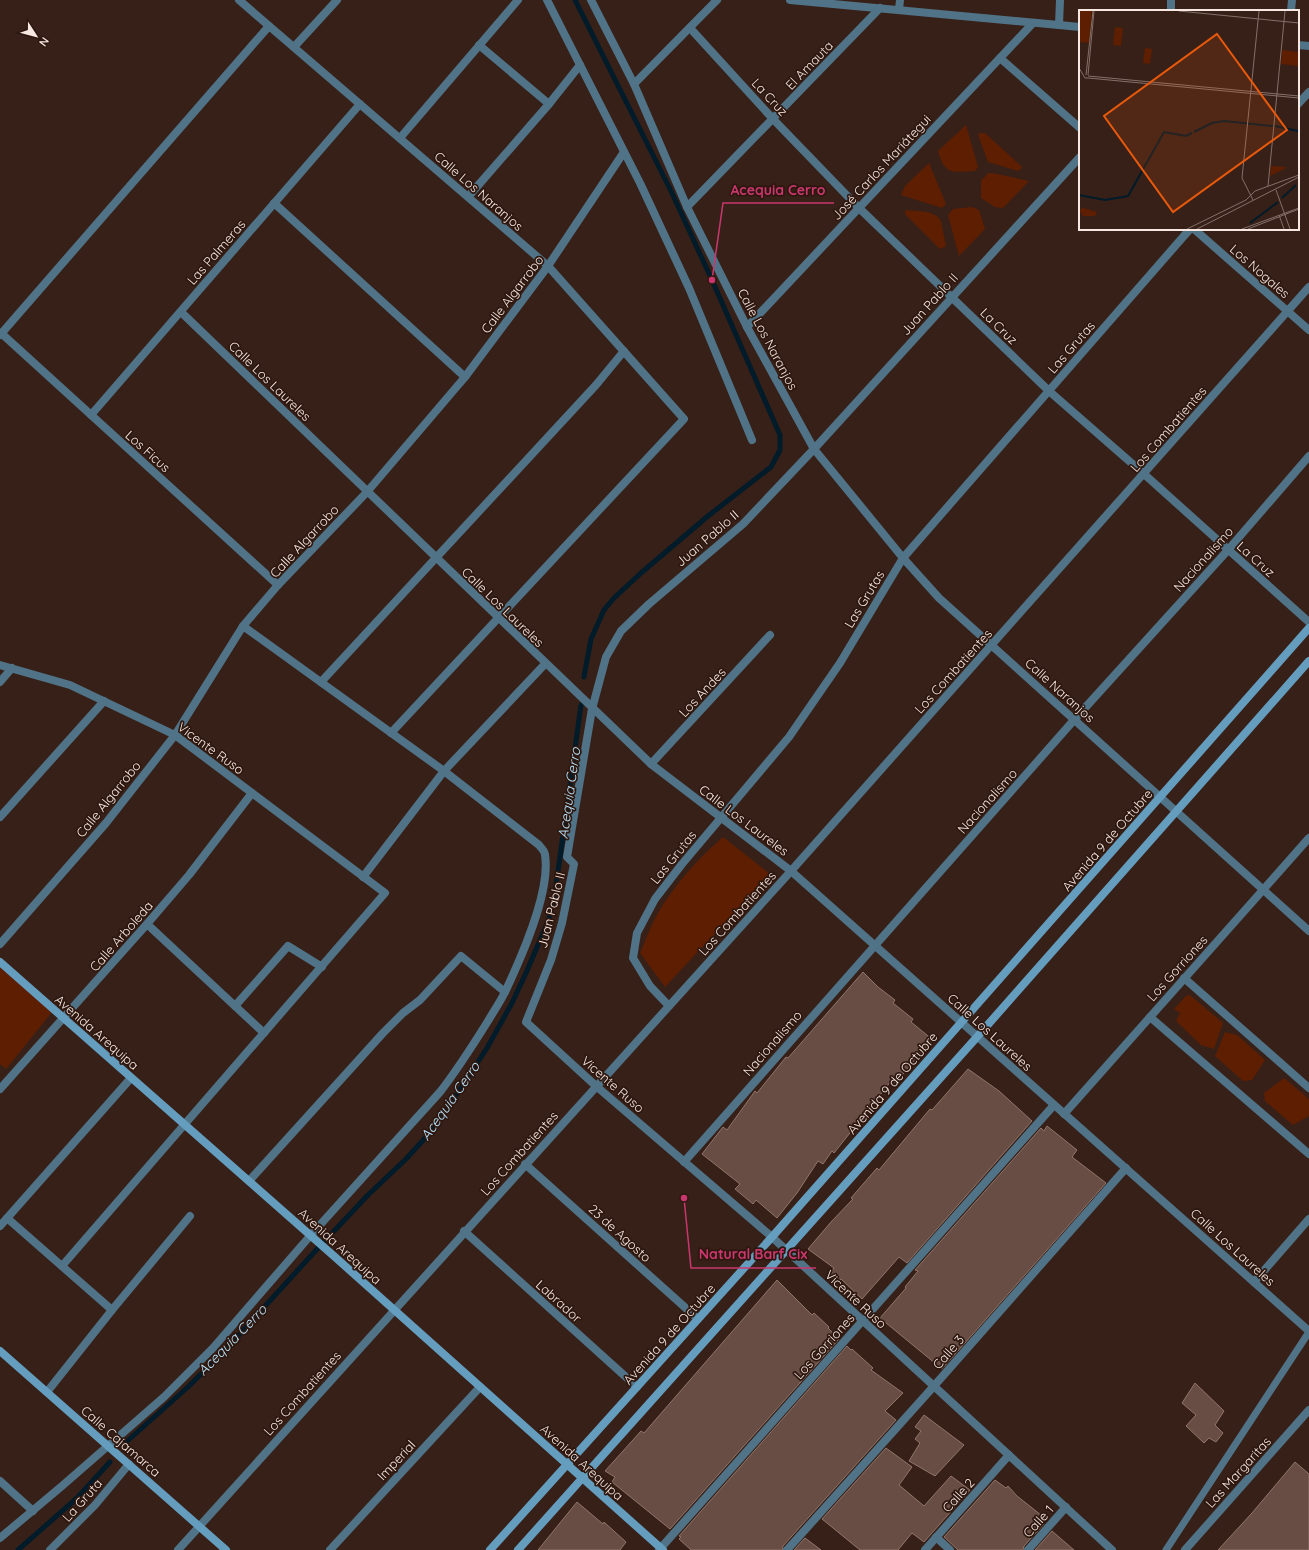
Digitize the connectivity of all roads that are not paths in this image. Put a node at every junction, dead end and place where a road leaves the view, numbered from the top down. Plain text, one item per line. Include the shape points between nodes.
1 (239, 0) edge
2 (337, 0) edge
3 (518, 0) edge
4 (547, 0) edge
5 (591, 0) edge
6 (717, 0) edge
7 (790, 0) edge
8 (900, 0) edge
9 (1060, 0) edge
10 (1292, 0) edge
11 (880, 8) junction
12 (899, 10) junction
13 (1291, 10) edge
14 (1033, 23) junction
15 (1058, 25) junction
16 (269, 26) junction
17 (1079, 27) edge
18 (690, 28) junction
19 (478, 45) junction
20 (294, 47) junction
21 (1000, 58) junction
22 (580, 65) junction
23 (634, 84) junction
24 (1309, 92) edge
25 (1299, 103) edge
26 (360, 104) junction
27 (549, 104) junction
28 (773, 119) junction
29 (1079, 127) edge
30 (400, 138) junction
31 (624, 152) junction
32 (1079, 157) edge
33 (468, 197) junction
34 (274, 203) junction
35 (687, 207) junction
36 (859, 208) junction
37 (1189, 230) edge
38 (1195, 230) edge
39 (548, 266) junction
40 (1309, 287) edge
41 (951, 296) junction
42 (1288, 311) junction
43 (181, 312) junction
44 (747, 327) junction
45 (1309, 330) edge
46 (1, 334) edge
47 (624, 351) junction
48 (465, 377) junction
49 (1048, 391) junction
50 (91, 415) junction
51 (752, 440) dead end
52 (814, 449) junction
53 (1309, 456) edge
54 (1144, 474) junction
55 (367, 492) junction
56 (1228, 550) junction
57 (436, 558) junction
58 (903, 558) junction
59 (278, 586) junction
60 (498, 619) junction
61 (1309, 622) edge
62 (242, 626) junction
63 (1309, 628) edge
64 (770, 635) dead end
65 (992, 646) junction
66 (1309, 660) edge
67 (545, 664) junction
68 (0, 665) edge
69 (12, 668) junction
70 (0, 682) edge
71 (321, 682) junction
72 (104, 701) junction
73 (592, 708) junction
74 (1074, 720) junction
75 (391, 733) junction
76 (174, 735) junction
77 (651, 764) junction
78 (444, 772) junction
79 (252, 793) junction
80 (1160, 797) junction
81 (1176, 811) junction
82 (0, 817) edge
83 (721, 818) junction
84 (1309, 838) edge
85 (791, 871) junction
86 (363, 877) junction
87 (1263, 889) junction
88 (147, 924) junction
89 (1309, 931) edge
90 (0, 944) edge
91 (875, 945) junction
92 (0, 962) edge
93 (322, 966) junction
94 (1184, 978) junction
95 (505, 992) junction
96 (235, 1006) junction
97 (669, 1006) junction
98 (1150, 1017) junction
99 (64, 1019) junction
100 (526, 1022) joint
101 (961, 1022) junction
102 (264, 1033) junction
103 (977, 1037) junction
104 (131, 1078) junction
105 (596, 1086) junction
106 (1309, 1088) edge
107 (0, 1089) edge
108 (1054, 1105) junction
109 (1064, 1114) junction
110 (184, 1125) junction
111 (1309, 1154) edge
112 (684, 1162) junction
113 (525, 1164) junction
114 (1126, 1168) junction
115 (249, 1181) junction
116 (190, 1216) dead end
117 (7, 1218) junction
118 (1309, 1219) edge
119 (0, 1226) edge
120 (464, 1232) junction
121 (310, 1236) junction
122 (772, 1237) junction
123 (786, 1251) junction
124 (62, 1266) junction
125 (1254, 1282) junction
126 (112, 1310) junction
127 (393, 1310) junction
128 (698, 1320) junction
129 (863, 1321) junction
130 (1309, 1332) edge
131 (0, 1351) edge
132 (934, 1386) junction
133 (480, 1387) junction
134 (637, 1388) junction
135 (47, 1392) junction
136 (1309, 1410) edge
137 (111, 1448) junction
138 (1009, 1455) junction
139 (129, 1464) junction
140 (567, 1464) junction
141 (582, 1478) junction
142 (0, 1481) edge
143 (1066, 1507) junction
144 (33, 1511) junction
145 (199, 1526) junction
146 (936, 1537) junction
147 (0, 1538) edge
148 (661, 1549) edge
149 (50, 1550) edge
150 (178, 1550) edge
151 (226, 1550) edge
152 (330, 1550) edge
153 (490, 1550) edge
154 (518, 1550) edge
155 (787, 1550) edge
156 (925, 1550) edge
157 (950, 1550) edge
158 (1028, 1550) edge
159 (1112, 1550) edge
160 (1166, 1550) edge
161 (1185, 1550) edge

1 - 16 street, Calle Los Naranjos
2 - 20 street
3 - 19 street
4 - 22 street
5 - 23 street, Calle Los Naranjos
6 - 18 street
7 - 11 street
8 - 12 street
9 - 15 street
10 - 13 street
11 - 12 street
11 - 28 street, El Amauta
12 - 14 street
14 - 15 street
14 - 21 street, José Carlos Mariátegui
15 - 17 street
16 - 20 street, Calle Los Naranjos
16 - 46 street
18 - 23 street
18 - 28 street, La Cruz
19 - 27 street
19 - 30 street
20 - 26 street, Calle Los Naranjos
21 - 29 street
21 - 36 street, José Carlos Mariátegui
22 - 27 street
22 - 31 street
23 - 35 street, Calle Los Naranjos
24 - 25 street
26 - 30 street, Calle Los Naranjos
26 - 34 street, Las Palmeras
27 - 33 street
28 - 35 street, El Amauta
28 - 36 street, La Cruz
30 - 33 street, Calle Los Naranjos
31 - 39 street, Calle Algarrobo
31 - 51 street via 689,288
32 - 41 street, Juan Pablo II
33 - 39 street, Calle Los Naranjos
34 - 43 street, Las Palmeras
34 - 48 street
35 - 44 street, Calle Los Naranjos
36 - 41 street, La Cruz
36 - 44 street, José Carlos Mariátegui
37 - 49 street, Las Grutas
38 - 42 street, Los Nogales
39 - 47 street, Calle Los Naranjos
39 - 48 street, Calle Algarrobo
40 - 42 street, Los Combatientes
41 - 49 street, La Cruz
41 - 52 street, Juan Pablo II
42 - 45 street, Los Nogales
42 - 54 street, Los Combatientes
43 - 50 street, Las Palmeras
43 - 55 street, Calle Los Laureles
44 - 52 street, Calle Los Naranjos
46 - 50 street, Los Ficus
47 - 57 street via 596,385
47 - 60 street, Calle Los Naranjos via 684,419
48 - 55 street, Calle Algarrobo
49 - 54 street, La Cruz
49 - 58 street, Las Grutas
50 - 59 street, Los Ficus
52 - 58 street, Calle Naranjos
52 - 73 street, Juan Pablo II via 743,524 621,631 606,657
53 - 56 street, Nacionalismo
54 - 56 street, La Cruz
54 - 65 street, Los Combatientes
55 - 57 street, Calle Los Laureles
55 - 59 street, Calle Algarrobo
56 - 61 street, La Cruz
56 - 74 street, Nacionalismo
57 - 60 street, Calle Los Laureles
57 - 71 street
58 - 65 street, Calle Naranjos via 939,598
58 - 83 street, Las Grutas via 840,663 789,737
59 - 62 street, Calle Algarrobo
60 - 67 street, Calle Los Laureles
60 - 75 street
62 - 71 street
62 - 76 street, Calle Algarrobo
63 - 80 street, Avenida 9 de Octubre
64 - 77 street, Los Andes
65 - 74 street, Calle Naranjos
65 - 85 street, Los Combatientes
66 - 81 street
67 - 73 street, Calle Los Laureles
67 - 78 street
68 - 69 street, Vicente Ruso
69 - 70 street
69 - 72 street, Vicente Ruso via 70,684
71 - 75 street
72 - 76 street, Vicente Ruso
72 - 82 street
73 - 77 street, Calle Los Laureles
73 - 100 street, Juan Pablo II via 567,857 574,864 562,923 551,960
74 - 80 street, Calle Naranjos
74 - 91 street, Nacionalismo
75 - 78 street
76 - 79 street, Vicente Ruso
76 - 90 street, Calle Algarrobo via 106,823
77 - 83 street, Calle Los Laureles
78 - 86 street
78 - 95 street via 539,845 545,853 545,873 539,908
79 - 86 street, Vicente Ruso
79 - 88 street, Calle Arboleda via 189,875
80 - 81 street, Calle Naranjos
80 - 101 street, Avenida 9 de Octubre
81 - 87 street, Calle Naranjos
81 - 103 street
83 - 85 street, Calle Los Laureles
83 - 97 street, Las Grutas via 655,899 637,933 633,958 650,986
84 - 87 street, Los Gorriones
85 - 91 street, Calle Los Laureles
85 - 97 street, Los Combatientes
86 - 93 street, Vicente Ruso via 385,893
87 - 89 street, Calle Naranjos
87 - 94 street, Los Gorriones
88 - 96 street
88 - 99 street, Calle Arboleda
91 - 101 street, Calle Los Laureles
91 - 112 street, Nacionalismo
92 - 99 street, Avenida Arequipa
93 - 96 street via 288,946
93 - 102 street
94 - 98 street, Los Gorriones
94 - 106 street
95 - 115 street via 461,956 420,1000 383,1033
95 - 121 street via 465,1058 440,1092
96 - 102 street
97 - 105 street, Los Combatientes
98 - 109 street, Los Gorriones
98 - 111 street
99 - 104 street, Avenida Arequipa
99 - 107 street, Calle Arboleda
100 - 105 street, Vicente Ruso
101 - 103 street, Calle Los Laureles
101 - 122 street, Avenida 9 de Octubre
102 - 110 street
103 - 108 street, Calle Los Laureles
103 - 123 street
104 - 110 street, Avenida Arequipa
104 - 117 street
105 - 112 street, Vicente Ruso
105 - 113 street, Los Combatientes
108 - 109 street, Calle Los Laureles
108 - 129 street, Los Gorriones
109 - 114 street, Calle Los Laureles
110 - 115 street, Avenida Arequipa
110 - 124 street
112 - 122 street, Vicente Ruso
113 - 120 street, Los Combatientes
113 - 128 street, 23 de Agosto
114 - 125 street, Calle Los Laureles
114 - 132 street, Calle 3
115 - 121 street, Avenida Arequipa
116 - 126 street
117 - 119 street
117 - 124 street
118 - 125 street
120 - 127 street, Los Combatientes
120 - 134 street, Labrador
121 - 127 street, Avenida Arequipa
121 - 137 street via 213,1348
122 - 123 street, Vicente Ruso
122 - 128 street, Avenida 9 de Octubre
123 - 129 street, Vicente Ruso
123 - 141 street
124 - 126 street
125 - 130 street, Calle Los Laureles
126 - 135 street
127 - 133 street, Avenida Arequipa
127 - 145 street, Los Combatientes
128 - 134 street, Avenida 9 de Octubre
129 - 132 street, Vicente Ruso
129 - 148 street, Los Gorriones
130 - 160 lane
131 - 135 street, Calle Cajamarca
132 - 138 street, Vicente Ruso
132 - 155 street, Calle 3
133 - 140 street, Avenida Arequipa
133 - 152 street, Imperial
134 - 140 street, Avenida 9 de Octubre
135 - 137 street, Calle Cajamarca
136 - 161 street, Las Margaritas
137 - 139 street, Calle Cajamarca
137 - 144 street
138 - 143 street, Vicente Ruso
138 - 146 street, Calle 2
139 - 145 street, Calle Cajamarca
139 - 149 street, La Gruta via 95,1505
140 - 141 street, Avenida Arequipa
140 - 153 street, Avenida 9 de Octubre
141 - 148 street, Avenida Arequipa
141 - 154 street
142 - 144 street
143 - 158 street, Calle 1
143 - 159 street, Vicente Ruso
144 - 147 street
145 - 150 street, Los Combatientes
145 - 151 street, Calle Cajamarca
146 - 156 street, Calle 2
146 - 157 street

